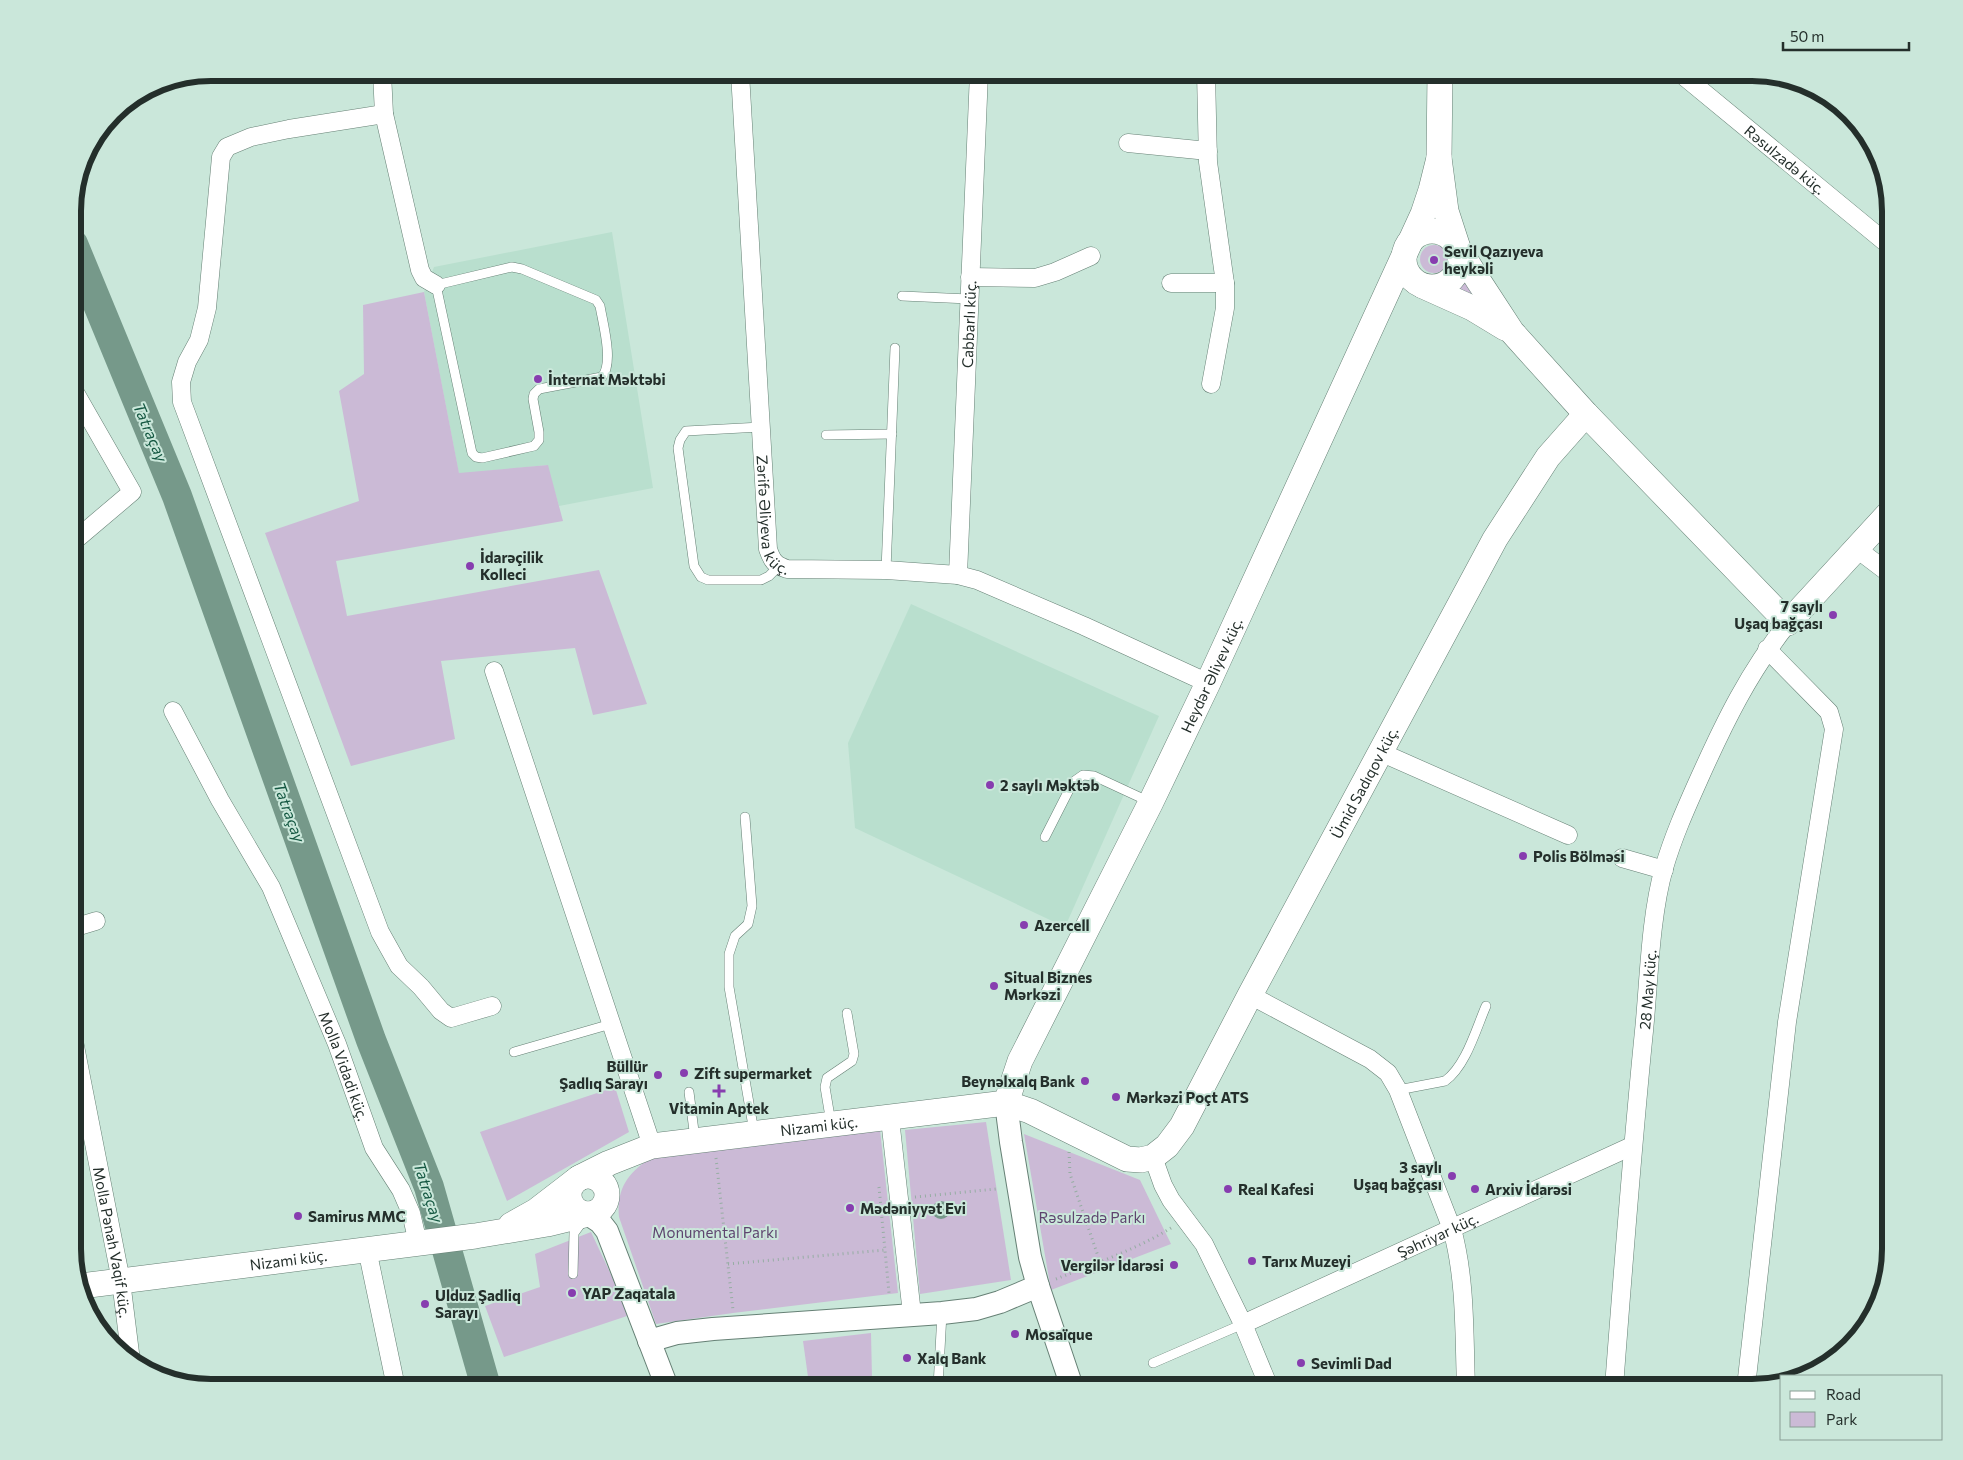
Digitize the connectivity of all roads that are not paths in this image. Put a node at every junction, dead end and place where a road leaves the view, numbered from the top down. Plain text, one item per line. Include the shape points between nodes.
1 (382, 81) edge
2 (741, 81) edge
3 (978, 81) edge
4 (1206, 81) edge
5 (1440, 81) edge
6 (1691, 81) edge
7 (384, 114) junction
8 (1128, 143) dead end
9 (1208, 151) junction
10 (1439, 158) junction
11 (1882, 239) edge
12 (1409, 244) junction
13 (1458, 248) junction
14 (1091, 256) dead end
15 (970, 277) junction
16 (1171, 283) dead end
17 (1225, 283) junction
18 (436, 285) junction
19 (1423, 286) junction
20 (902, 296) dead end
21 (969, 299) junction
22 (1512, 332) junction
23 (895, 348) dead end
24 (1211, 384) dead end
25 (1586, 414) junction
26 (82, 415) edge
27 (761, 427) junction
28 (892, 434) junction
29 (826, 435) dead end
30 (1882, 521) edge
31 (82, 534) edge
32 (1857, 549) junction
33 (779, 566) junction
34 (1882, 568) edge
35 (886, 570) junction
36 (958, 575) junction
37 (1788, 622) junction
38 (1767, 649) junction
39 (494, 671) dead end
40 (1208, 683) junction
41 (173, 711) dead end
42 (1380, 752) junction
43 (1150, 802) junction
44 (745, 817) dead end
45 (1568, 836) dead end
46 (1046, 837) dead end
47 (1622, 858) dead end
48 (1664, 870) junction
49 (96, 922) dead end
50 (82, 926) edge
51 (1250, 995) junction
52 (492, 1006) dead end
53 (1486, 1006) dead end
54 (847, 1013) dead end
55 (611, 1024) junction
56 (514, 1052) dead end
57 (82, 1082) edge
58 (1398, 1090) junction
59 (689, 1092) dead end
60 (1006, 1104) junction
61 (890, 1119) junction
62 (832, 1126) junction
63 (755, 1134) junction
64 (705, 1146) junction
65 (1632, 1146) junction
66 (642, 1150) junction
67 (1153, 1158) junction
68 (577, 1180) junction
69 (606, 1196) junction
70 (588, 1214) junction
71 (1452, 1229) junction
72 (495, 1232) junction
73 (418, 1243) junction
74 (367, 1249) junction
75 (573, 1274) dead end
76 (121, 1281) junction
77 (87, 1285) edge
78 (1038, 1286) junction
79 (942, 1313) junction
80 (912, 1314) junction
81 (1243, 1324) junction
82 (649, 1341) junction
83 (130, 1350) edge
84 (1153, 1364) dead end
85 (394, 1379) edge
86 (664, 1379) edge
87 (938, 1379) edge
88 (1069, 1379) edge
89 (1265, 1379) edge
90 (1466, 1379) edge
91 (1615, 1379) edge
92 (1747, 1379) edge

1 - 7 street
2 - 27 street, Zərifə Əliyeva küç.
3 - 15 street, Cabbarlı küç.
4 - 9 street
5 - 10 main road
6 - 11 street, Rəsulzadə küç.
7 - 18 street via 420,270 424,278
7 - 52 street via 289,129 251,137 227,147 221,157 206,308 200,340 187,362 181,382 182,402 380,932 399,966 434,1000 440,1012 451,1018
8 - 9 street
9 - 17 street
10 - 12 main road via 1428,200
10 - 13 main road via 1446,212
12 - 13 main road via 1418,234 1433,230 1448,236
12 - 19 main road via 1404,254 1406,270
12 - 40 main road, Heydər Əliyev küç.
13 - 19 main road via 1460,264 1453,278 1439,286
13 - 22 main road
14 - 15 street via 1035,278
15 - 21 street, Cabbarlı küç.
16 - 17 street
17 - 24 street via 1225,308
18 - 18 lane via 472,453 476,457 534,446 540,432 534,394 539,389 602,377 607,371 600,306 587,295 512,267
19 - 22 main road via 1472,308
20 - 21 lane
21 - 36 street, Cabbarlı küç.
22 - 25 main road
23 - 28 lane
25 - 37 main road
25 - 42 main road, Ümid Sadıqov küç. via 1548,457 1495,539
26 - 31 street via 132,492
27 - 33 street, Zərifə Əliyeva küç. via 768,549 772,560
27 - 33 lane via 686,431 678,448 694,566 701,577 708,580 761,580
28 - 29 lane
28 - 35 lane
30 - 32 main road
32 - 34 street
32 - 37 main road
33 - 35 street, Zərifə Əliyeva küç. via 787,569
35 - 36 street, Zərifə Əliyeva küç.
36 - 40 street, Zərifə Əliyeva küç. via 1084,626
37 - 38 street, 28 May küç.
38 - 48 street, 28 May küç. via 1742,688 1714,744 1678,826
38 - 92 street via 1829,712 1834,729 1787,1022
39 - 55 street
40 - 43 main road, Heydər Əliyev küç.
41 - 73 street, Molla Vidadi küç. via 271,887 337,1044 374,1148 401,1190 411,1213
42 - 45 street
42 - 51 main road, Ümid Sadıqov küç.
43 - 46 lane via 1094,776 1084,775 1073,782
43 - 60 main road, Heydər Əliyev küç. via 1020,1061
44 - 63 lane via 752,906 748,924 735,936 728,954 729,987
47 - 48 street
48 - 65 street, 28 May küç. via 1655,920
49 - 50 street
51 - 58 street via 1370,1059 1388,1073
51 - 67 main road, Ümid Sadıqov küç. via 1182,1126
53 - 58 lane via 1460,1065 1451,1077
54 - 62 lane via 854,1054 852,1061 827,1078
55 - 56 lane
55 - 66 street
57 - 76 street, Molla Pənah Vaqif küç.
58 - 71 street
59 - 64 lane
60 - 61 main road, Nizami küç.
60 - 67 main road via 1030,1111 1127,1159
60 - 78 street via 1030,1257
61 - 62 main road, Nizami küç.
61 - 80 street
62 - 63 main road, Nizami küç.
63 - 64 main road, Nizami küç.
64 - 66 main road, Nizami küç.
65 - 71 street, Şəhriyar küç.
65 - 91 street, 28 May küç.
66 - 68 main road, Nizami küç.
66 - 69 main road via 618,1170
67 - 81 street via 1171,1200 1204,1244
68 - 69 main road via 585,1176 596,1178 604,1186
68 - 70 main road via 570,1190 569,1200 574,1208
68 - 72 main road, Nizami küç. via 536,1211
69 - 70 main road via 598,1210
70 - 72 main road, Nizami küç.
70 - 75 lane via 574,1233
70 - 82 street via 606,1231
71 - 81 street, Şəhriyar küç.
71 - 90 street via 1461,1278
72 - 73 main road, Nizami küç.
73 - 74 main road, Nizami küç.
74 - 76 main road, Nizami küç.
74 - 85 street
76 - 77 main road, Nizami küç.
76 - 83 street, Molla Pənah Vaqif küç.
78 - 79 street via 976,1309
78 - 88 street
79 - 80 street
79 - 87 lane
80 - 82 street via 713,1329 677,1333
81 - 84 lane
81 - 89 street
82 - 86 street

